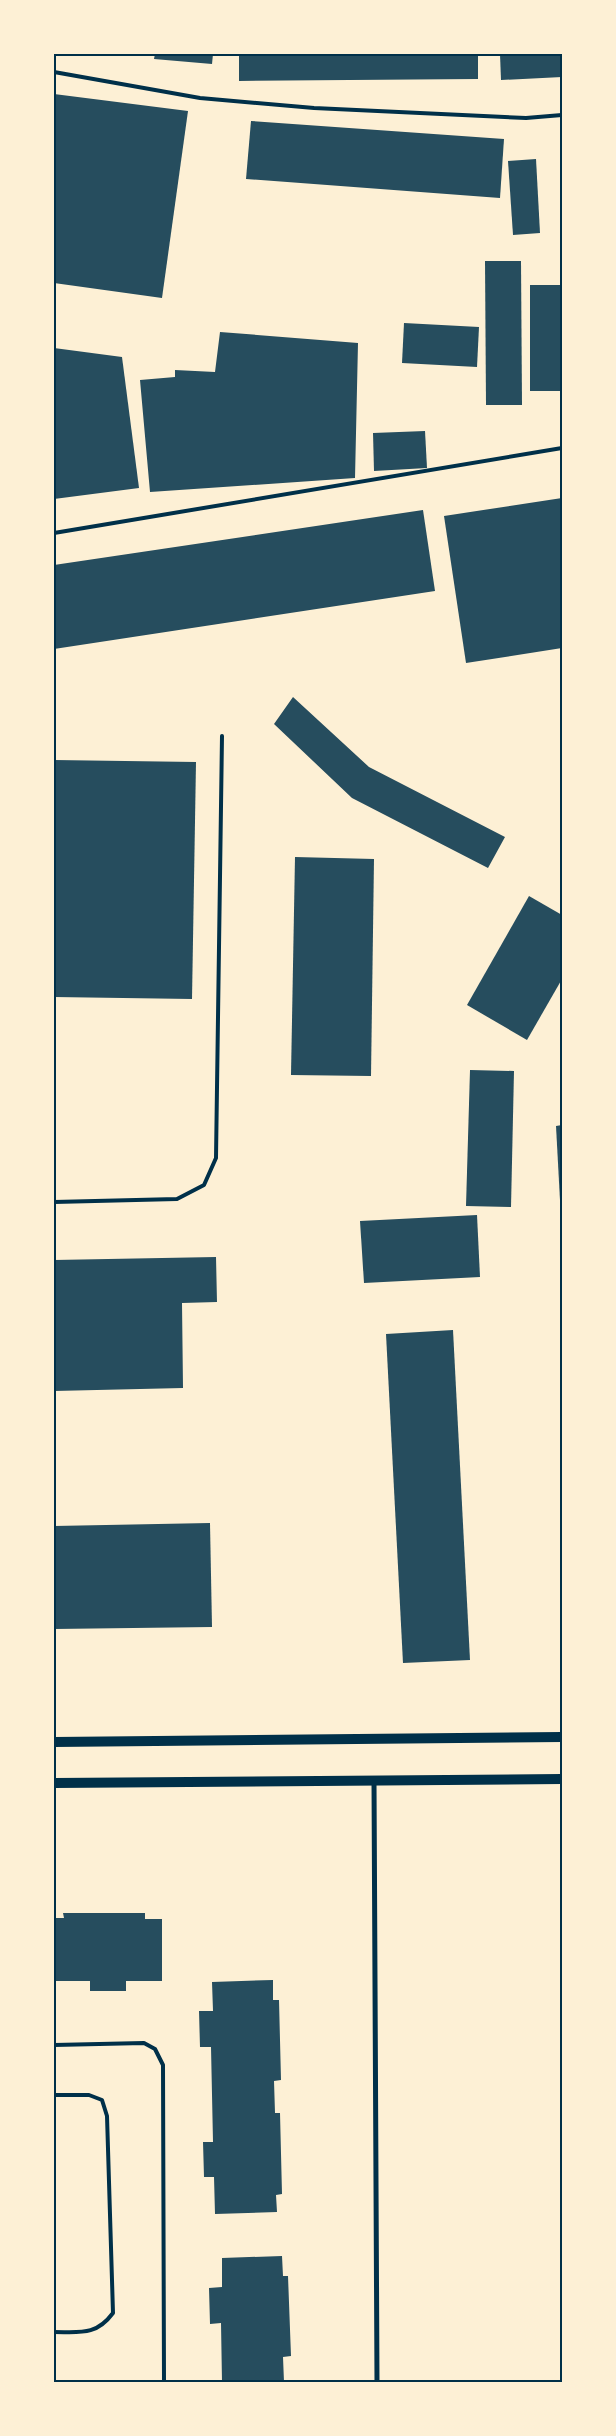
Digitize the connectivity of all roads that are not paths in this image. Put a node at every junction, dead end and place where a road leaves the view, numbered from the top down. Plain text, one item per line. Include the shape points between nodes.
1 (54, 72) edge
2 (562, 115) edge
3 (562, 448) edge
4 (54, 533) edge
5 (222, 736) dead end
6 (54, 1202) edge
7 (562, 1737) edge
8 (54, 1742) edge
9 (562, 1779) edge
10 (374, 1780) junction
11 (54, 1783) edge
12 (54, 2045) edge
13 (54, 2095) edge
14 (54, 2332) edge
15 (164, 2382) edge
16 (377, 2382) edge

1 - 2 lane via 200,98 304,107 526,118
3 - 4 lane
5 - 6 lane via 216,1158 204,1185 177,1199
7 - 8 main road
9 - 10 main road
10 - 11 main road
10 - 16 street
12 - 15 lane via 144,2044 155,2049 162,2065
13 - 14 lane via 89,2095 102,2100 107,2116 113,2314 104,2326 89,2332

